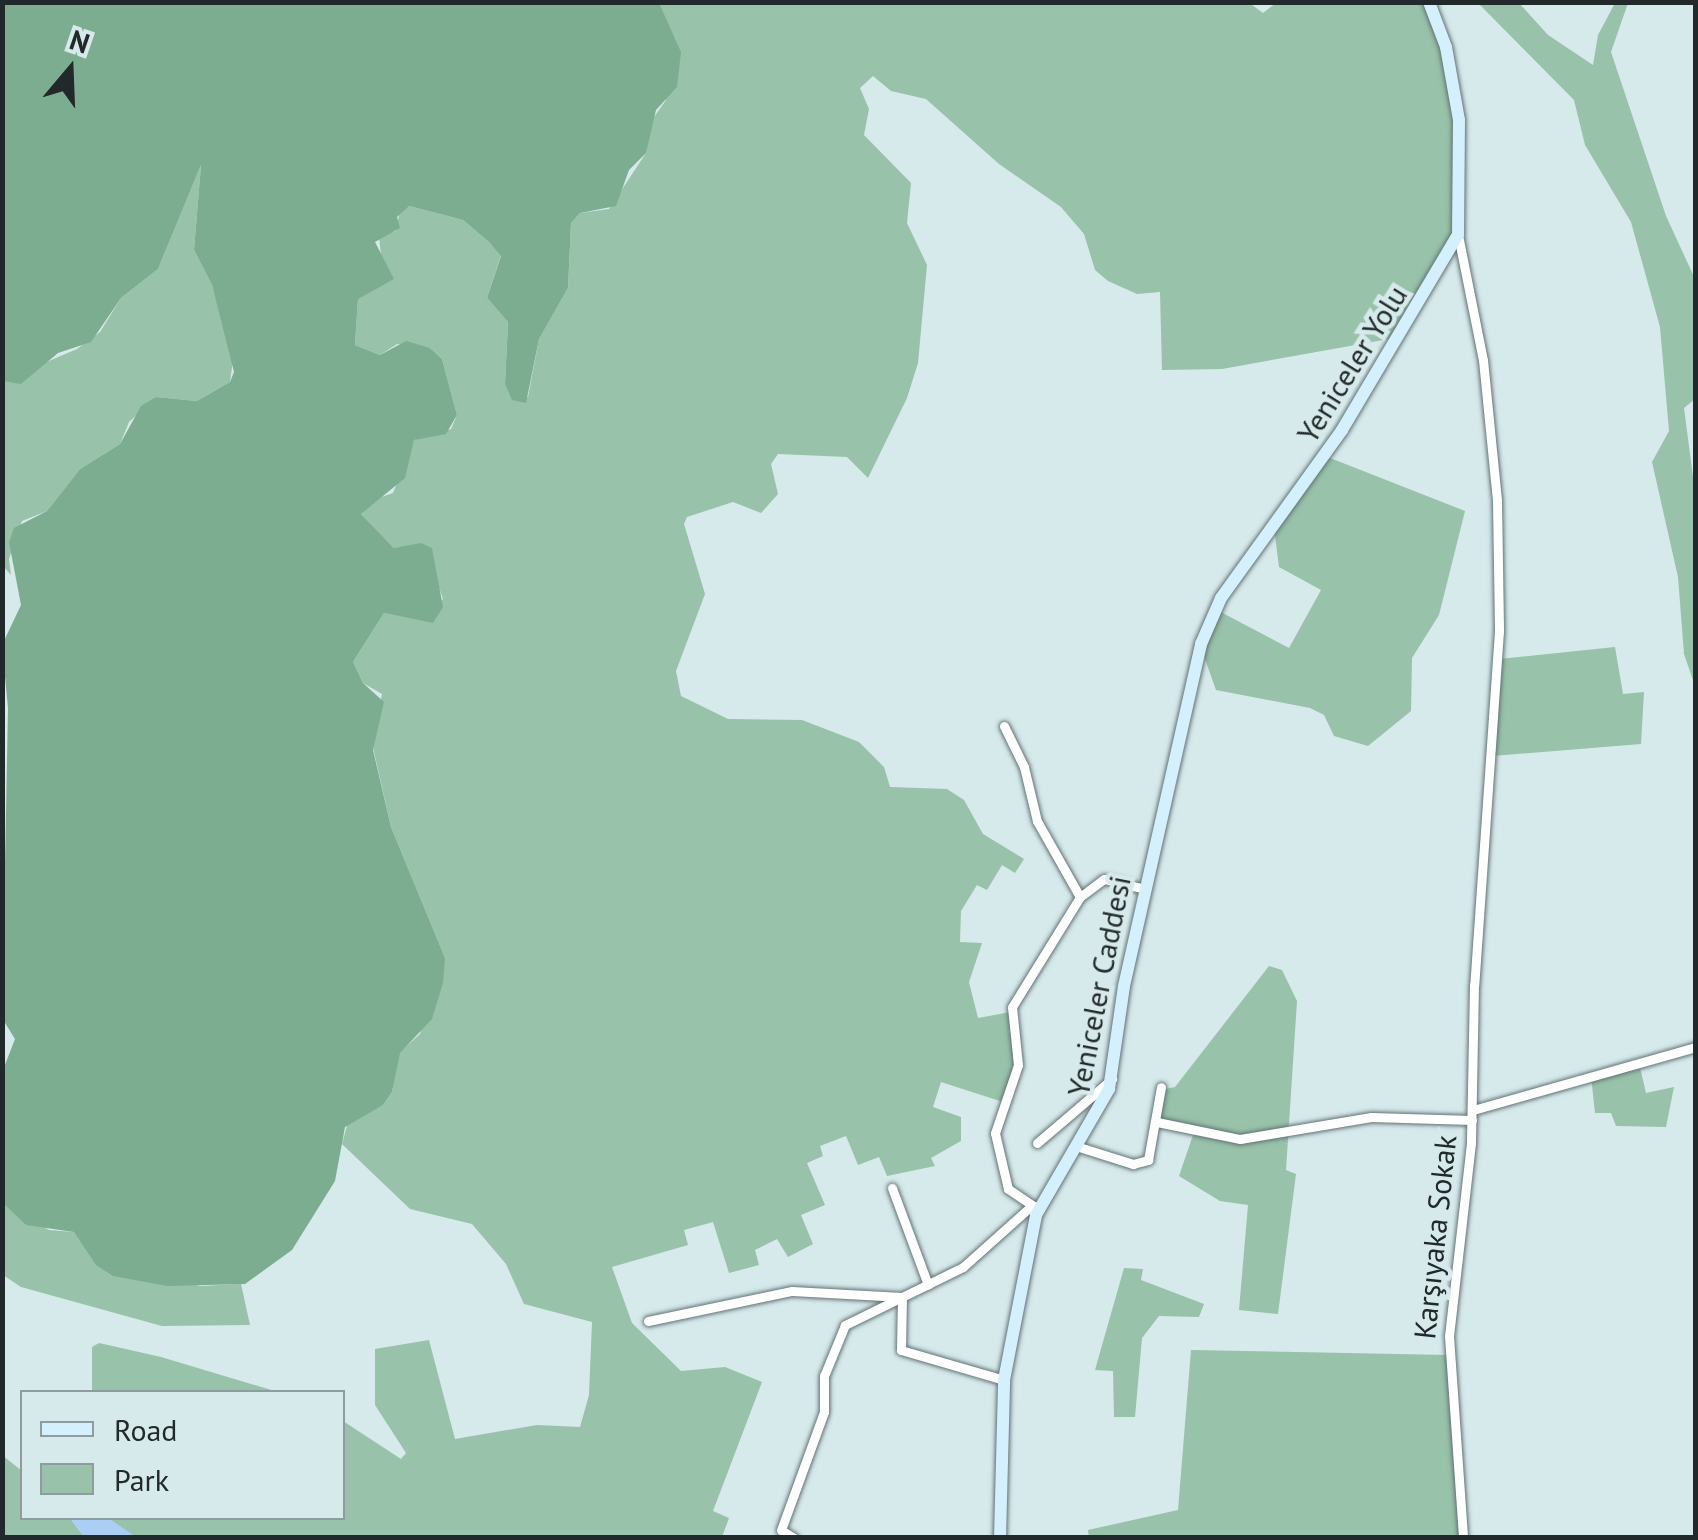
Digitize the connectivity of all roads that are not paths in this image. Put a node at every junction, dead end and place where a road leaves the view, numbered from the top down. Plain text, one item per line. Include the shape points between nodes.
1 (1430, 2) edge
2 (1458, 234) junction
3 (1004, 726) dead end
4 (1182, 727) joint
5 (1145, 889) junction
6 (1080, 897) junction
7 (1696, 1047) edge
8 (1112, 1079) junction
9 (1162, 1087) dead end
10 (1472, 1115) junction
11 (1157, 1122) junction
12 (1037, 1142) dead end
13 (1079, 1147) junction
14 (892, 1188) dead end
15 (1036, 1206) junction
16 (928, 1285) junction
17 (902, 1297) junction
18 (648, 1321) dead end
19 (1004, 1380) junction
20 (794, 1538) edge
21 (1000, 1538) edge
22 (1462, 1538) edge

1 - 2 street via 1446,46 1459,120
2 - 4 street, Yeniceler Yolu via 1342,430 1221,598
2 - 10 street, Karşıyaka Sokak via 1478,314 1497,523 1497,692 1481,860
3 - 6 street via 1024,766 1042,834
4 - 5 street, Yeniceler Caddesi
5 - 6 street via 1104,880
5 - 8 street, Yeniceler Caddesi
6 - 15 street via 1012,1007 1018,1065 995,1133 1008,1189
7 - 10 street
8 - 12 street
8 - 13 street, Yeniceler Caddesi
9 - 11 street
10 - 11 street via 1371,1117 1240,1139
10 - 22 street, Karşıyaka Sokak via 1449,1336
11 - 13 street via 1144,1163
13 - 15 street, Yeniceler Caddesi
14 - 16 street
15 - 16 street via 978,1256
15 - 19 street, Yeniceler Caddesi
16 - 17 street
17 - 18 street via 792,1291
17 - 19 street via 901,1350
17 - 20 street via 860,1312 839,1336 824,1376 826,1406 782,1530
19 - 21 street, Yeniceler Caddesi

